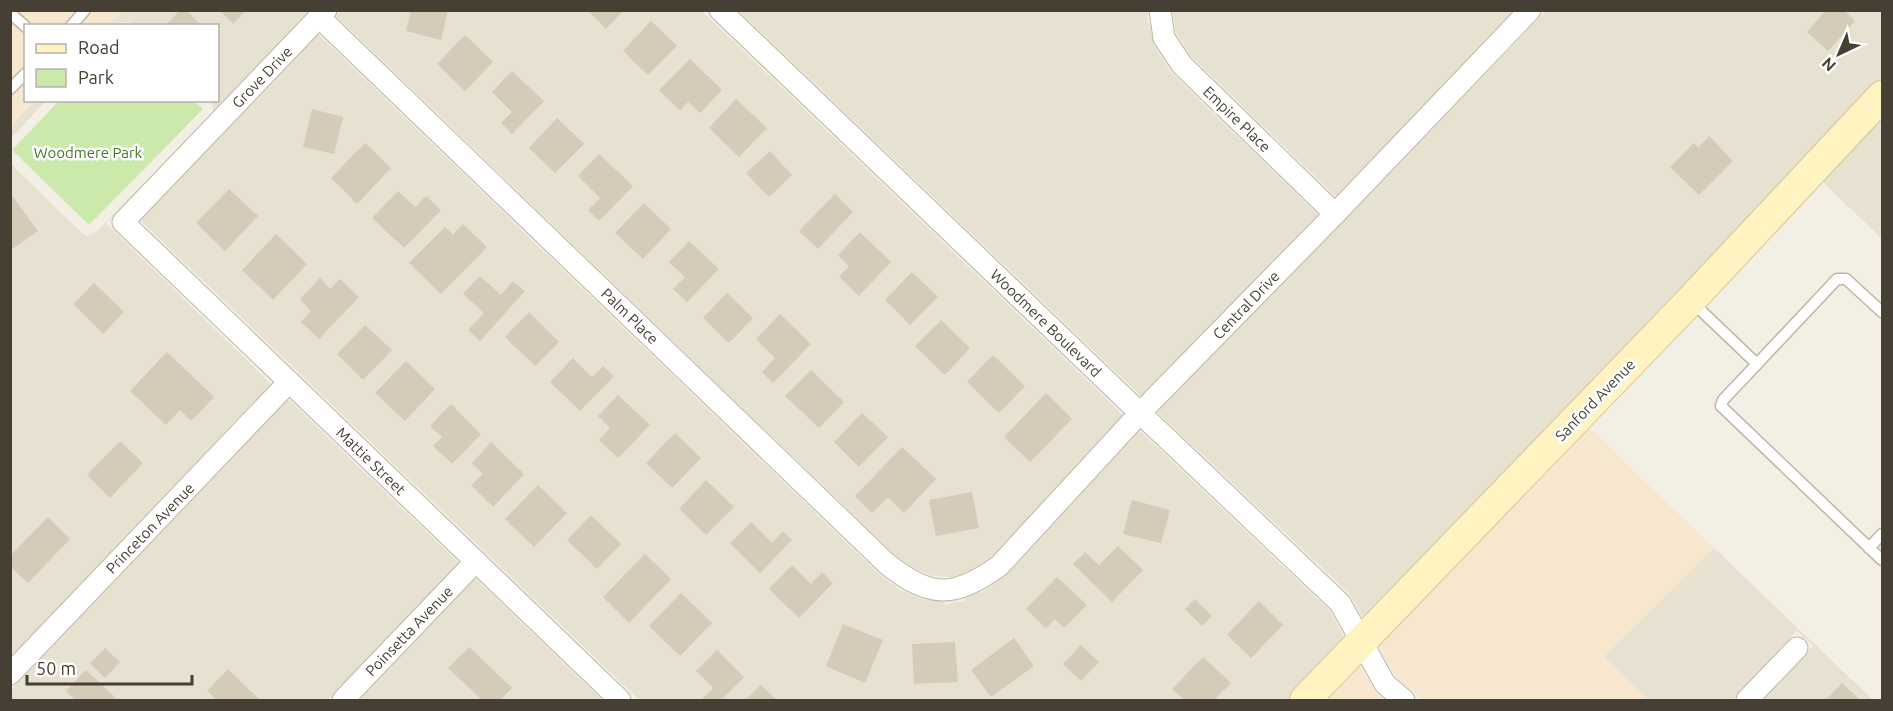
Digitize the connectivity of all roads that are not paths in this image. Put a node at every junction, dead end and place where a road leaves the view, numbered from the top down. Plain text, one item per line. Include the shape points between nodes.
1 (85, 10) edge
2 (720, 10) edge
3 (1160, 10) edge
4 (1530, 10) edge
5 (10, 13) edge
6 (322, 14) edge
7 (73, 24) edge
8 (24, 25) edge
9 (24, 76) edge
10 (10, 89) edge
11 (1882, 96) edge
12 (1335, 214) junction
13 (123, 222) joint
14 (1691, 300) junction
15 (1882, 312) edge
16 (1757, 364) junction
17 (288, 382) junction
18 (1140, 413) junction
19 (1882, 534) edge
20 (1869, 548) junction
21 (1882, 560) edge
22 (476, 561) junction
23 (954, 589) joint
24 (1361, 642) junction
25 (1797, 648) dead end
26 (10, 674) edge
27 (343, 700) edge
28 (620, 700) edge
29 (1305, 700) edge
30 (1404, 700) edge
31 (1747, 700) edge

1 - 7 lane
2 - 18 street, Woodmere Boulevard
3 - 12 street, Empire Place via 1164,38 1182,65
4 - 12 street, Central Drive
5 - 8 lane
6 - 13 street, Grove Drive
6 - 23 street, Palm Place via 886,563 905,579 929,588
9 - 10 lane
11 - 14 main road, Sanford Avenue
12 - 18 street, Central Drive
13 - 17 street, Mattie Street
14 - 16 lane
14 - 24 main road, Sanford Avenue
15 - 16 lane via 1846,279 1837,279
16 - 20 lane via 1721,406
17 - 22 street, Mattie Street
17 - 26 street, Princeton Avenue
18 - 23 street, Central Drive via 999,566 977,582
18 - 24 street, Woodmere Boulevard via 1340,603
19 - 20 lane
20 - 21 lane
22 - 27 street, Poinsetta Avenue
22 - 28 street, Mattie Street
24 - 29 main road, Sanford Avenue
24 - 30 street, Woodmere Boulevard via 1385,684
25 - 31 street

